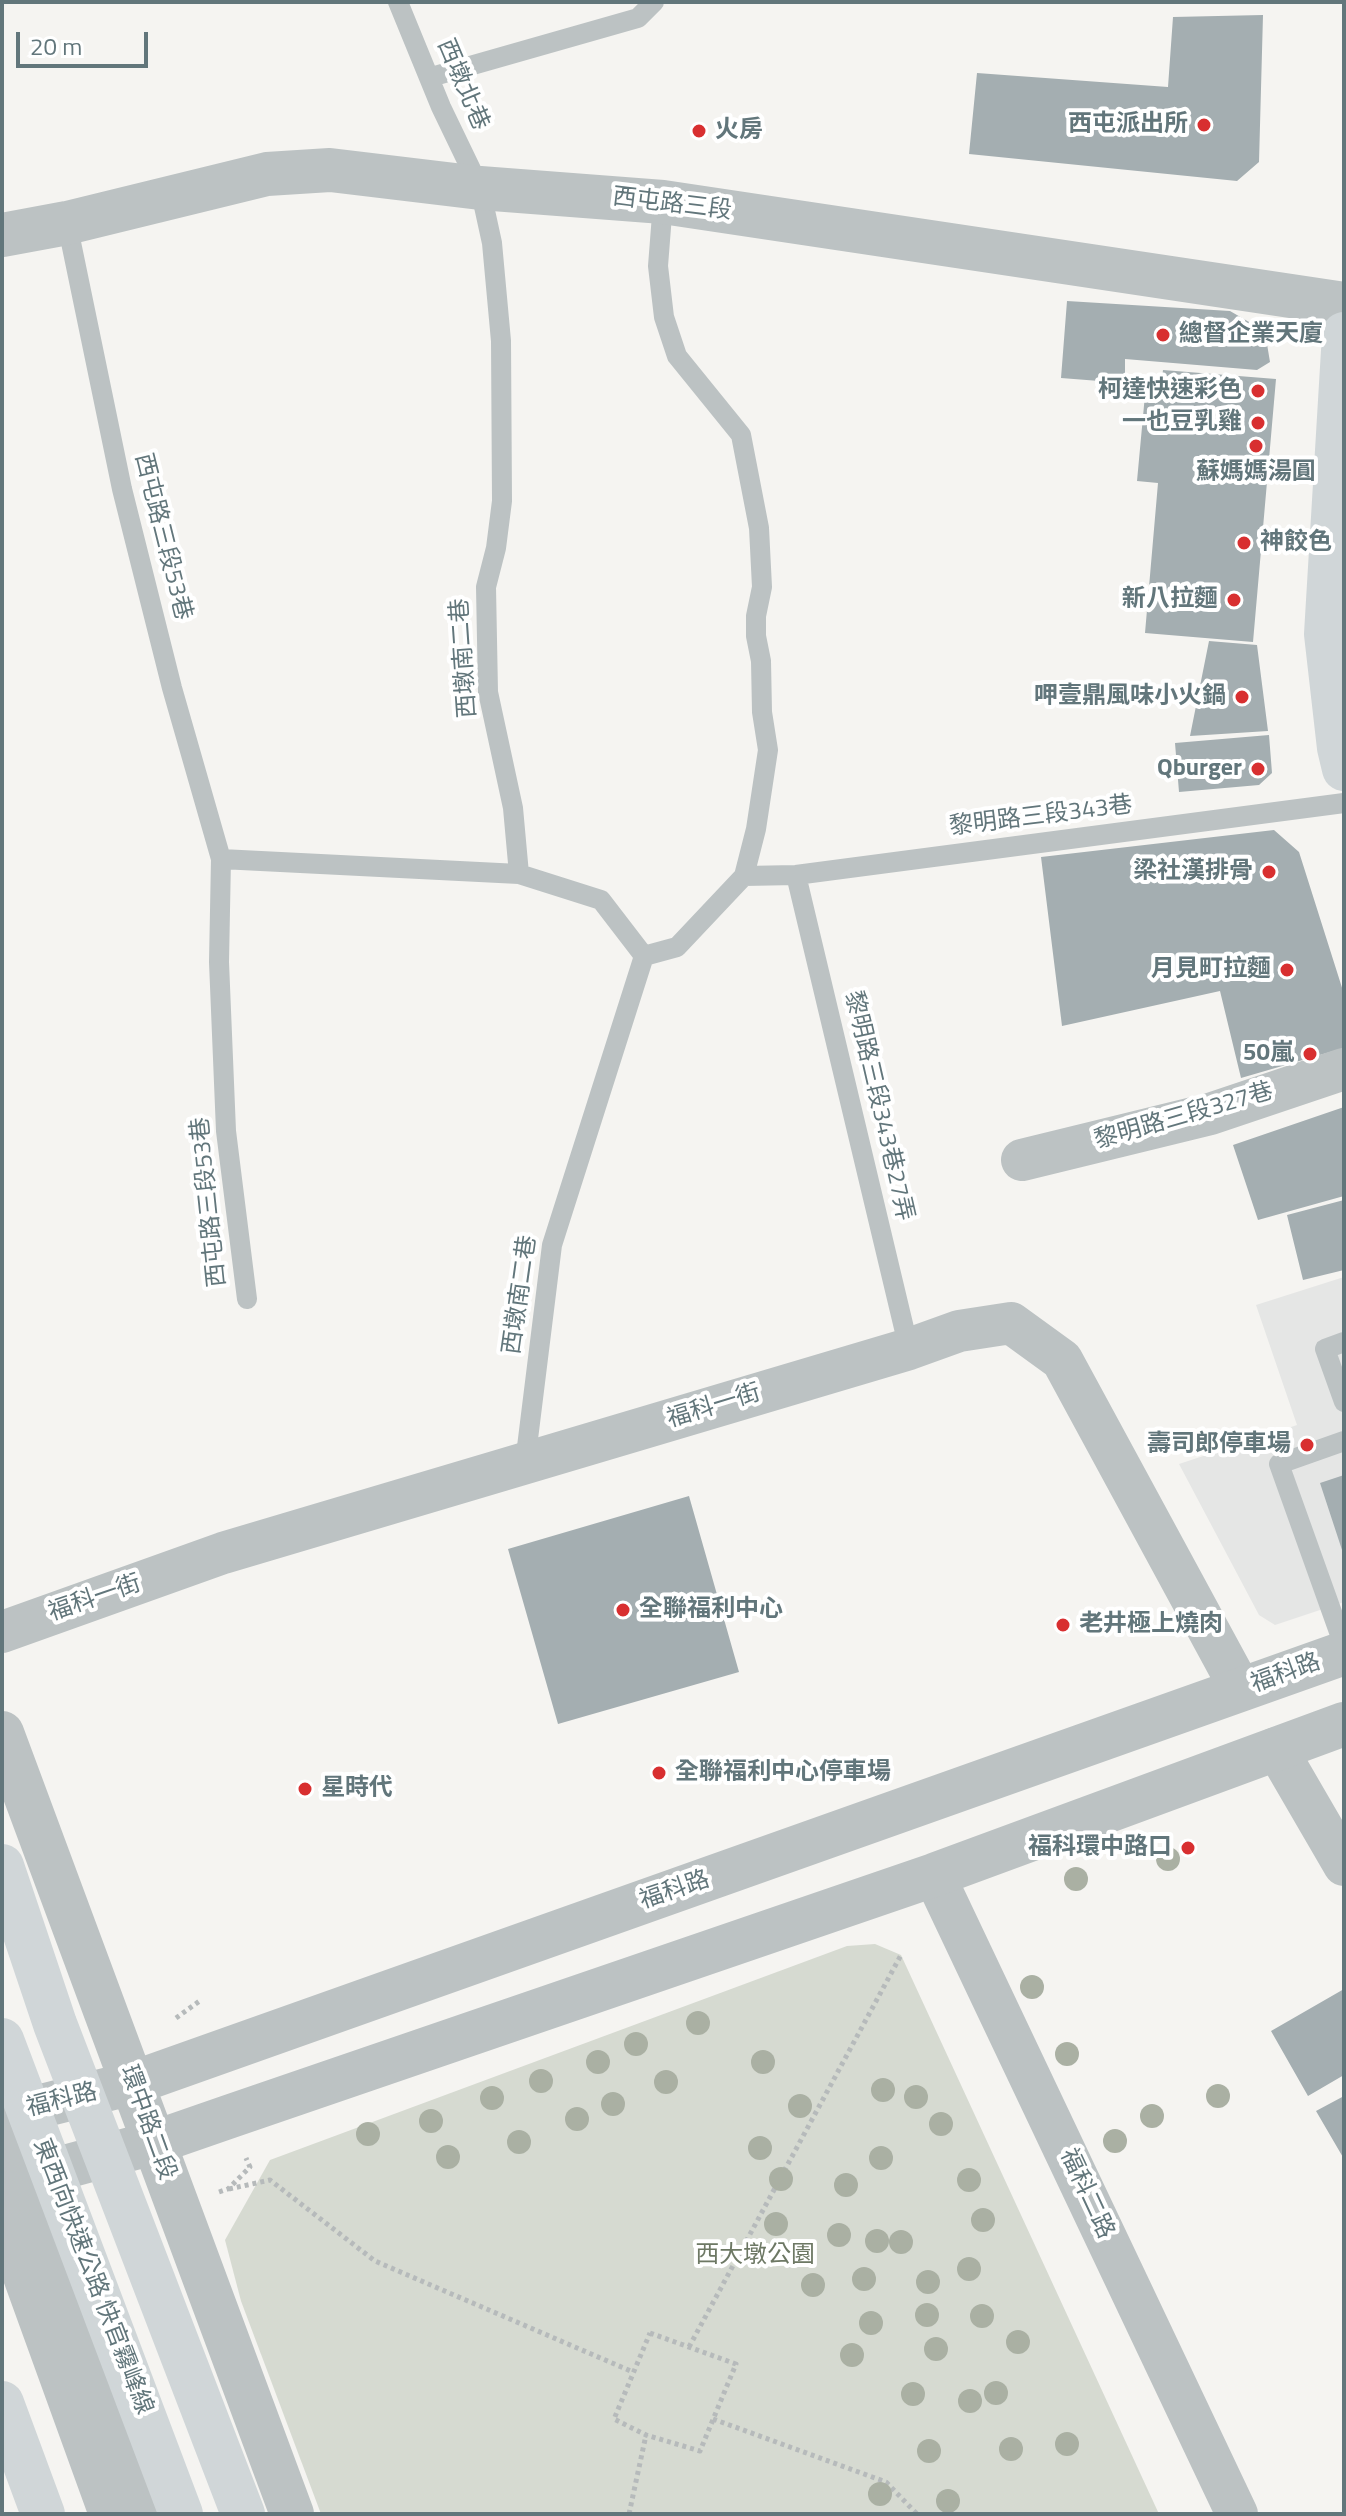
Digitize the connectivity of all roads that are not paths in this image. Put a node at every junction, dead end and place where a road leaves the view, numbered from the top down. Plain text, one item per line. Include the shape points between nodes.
1 (398, 2) edge
2 (654, 2) edge
3 (431, 77) junction
4 (480, 188) junction
5 (663, 202) junction
6 (67, 223) junction
7 (2, 235) edge
8 (1344, 304) edge
9 (1344, 334) edge
10 (1344, 769) edge
11 (1344, 803) edge
12 (221, 859) junction
13 (519, 874) junction
14 (796, 875) junction
15 (744, 876) junction
16 (644, 956) junction
17 (1344, 1069) edge
18 (1022, 1160) dead end
19 (247, 1299) dead end
20 (1344, 1342) edge
21 (909, 1349) junction
22 (1344, 1402) edge
23 (1344, 1441) edge
24 (525, 1463) junction
25 (2, 1632) edge
26 (1344, 1646) edge
27 (1344, 1653) edge
28 (1241, 1690) junction
29 (1344, 1724) edge
30 (2, 1733) edge
31 (1276, 1748) junction
32 (1344, 1865) edge
33 (2, 1866) edge
34 (934, 1875) junction
35 (2, 2040) edge
36 (133, 2083) junction
37 (3, 2113) edge
38 (153, 2143) junction
39 (16, 2180) edge
40 (2, 2213) edge
41 (2, 2403) edge
42 (43, 2514) edge
43 (111, 2514) edge
44 (147, 2514) edge
45 (181, 2514) edge
46 (243, 2514) edge
47 (292, 2514) edge
48 (1237, 2514) edge

1 - 3 lane, 西墩北巷
2 - 3 lane via 638,18
3 - 4 lane, 西墩北巷
4 - 5 street, 西屯路三段
4 - 6 street, 西屯路三段 via 330,170 267,174
4 - 13 lane, 西墩南二巷 via 492,243 501,341 502,501 486,587 488,692 513,808
5 - 8 street, 西屯路三段
5 - 15 lane via 658,266 664,317 677,356 741,435 759,528 762,587 756,636 768,750
6 - 7 street, 西屯路三段
6 - 12 lane, 西屯路三段53巷 via 122,489
9 - 10 main road via 1326,634
11 - 14 lane, 黎明路三段343巷
12 - 13 lane
12 - 19 lane, 西屯路三段53巷 via 226,1131
13 - 16 lane via 601,900
14 - 15 lane, 黎明路三段343巷
14 - 21 lane, 黎明路三段343巷27弄
15 - 16 lane via 677,947
16 - 24 lane, 西墩南二巷 via 552,1245
17 - 18 street, 黎明路三段327巷 via 1210,1114
20 - 22 lane via 1325,1349
21 - 24 street, 福科一街
21 - 28 street, 福科一街 via 959,1331 1011,1323 1062,1360
23 - 26 lane via 1279,1464
24 - 25 street, 福科一街 via 223,1553
27 - 28 street, 福科路
28 - 36 street, 福科路
29 - 31 street
30 - 36 street, 環中路二段
31 - 32 street
31 - 34 street
33 - 46 main road via 55,2024
34 - 38 street
34 - 48 street, 福科二路
35 - 45 main road, 東西向快速公路 快官霧峰線
36 - 37 street, 福科路
36 - 38 street, 環中路二段
37 - 39 street
38 - 39 street
38 - 47 street, 環中路二段
39 - 44 street
40 - 43 street
41 - 42 main road

